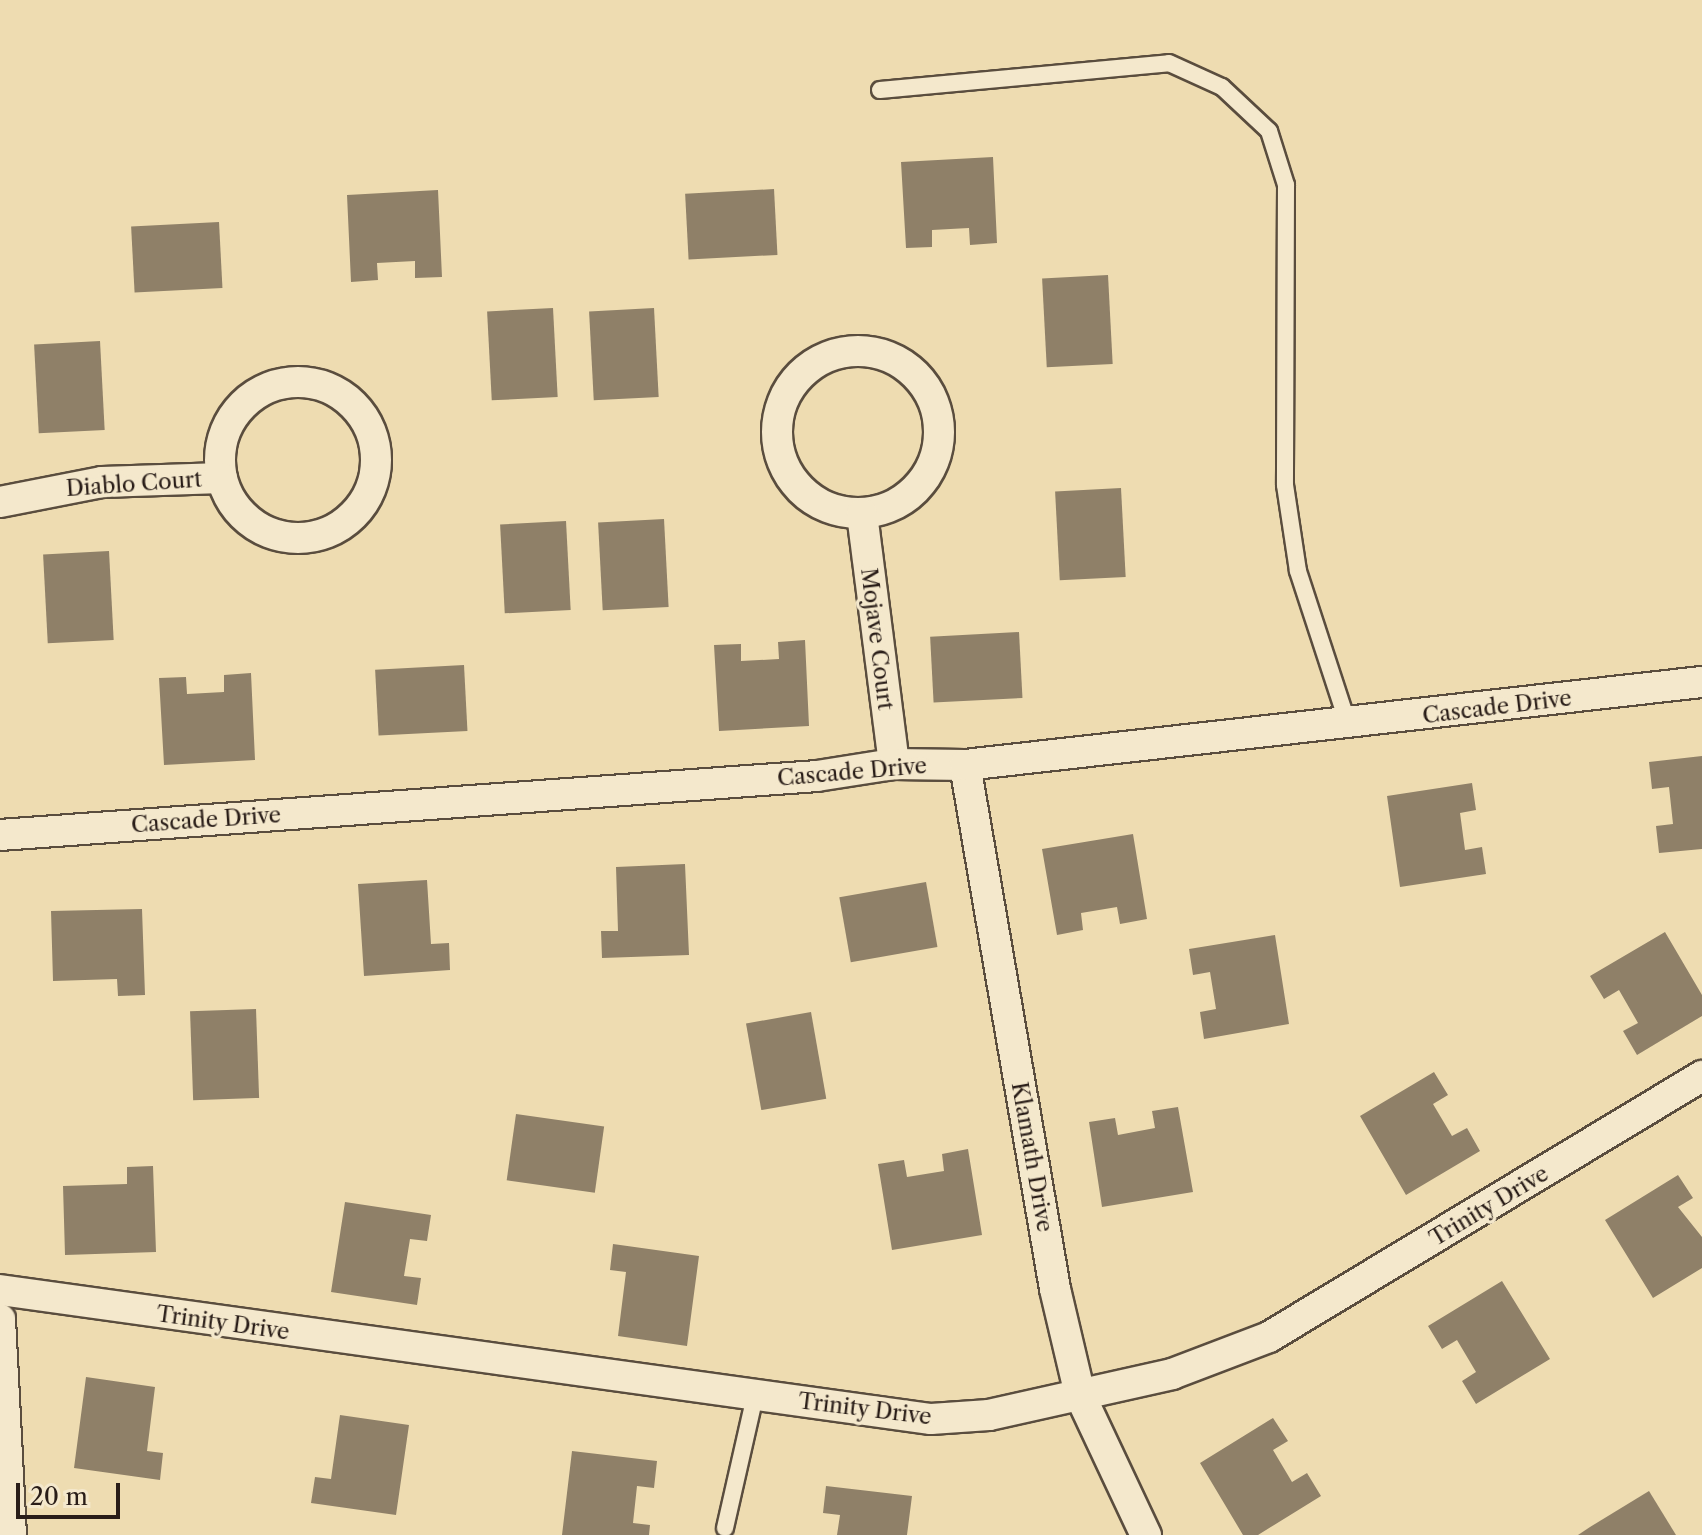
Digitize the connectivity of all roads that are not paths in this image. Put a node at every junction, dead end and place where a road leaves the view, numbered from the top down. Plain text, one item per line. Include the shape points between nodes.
1 (880, 90) dead end
2 (222, 478) junction
3 (0, 502) edge
4 (862, 514) junction
5 (1702, 682) edge
6 (1348, 724) junction
7 (894, 764) junction
8 (965, 765) junction
9 (0, 835) edge
10 (1702, 1076) edge
11 (0, 1290) edge
12 (0, 1319) edge
13 (1080, 1395) junction
14 (755, 1396) junction
15 (725, 1528) dead end
16 (11, 1535) edge
17 (1146, 1535) edge

1 - 6 lane via 1169,63 1222,87 1269,131 1286,185 1280,372 1285,485 1298,571
2 - 2 street, Diablo Court via 251,523 275,535 329,533 368,496 375,443 346,398 294,382 245,403 225,437
2 - 3 street, Diablo Court via 102,482
4 - 4 street via 914,492 935,456 938,414 907,366 854,350 802,372 785,394 778,451 808,498
4 - 7 street, Mojave Court
5 - 6 street, Cascade Drive
6 - 8 street, Cascade Drive
7 - 8 street, Cascade Drive
7 - 9 street, Cascade Drive via 817,776
8 - 13 street, Klamath Drive via 1055,1289
10 - 13 street, Trinity Drive via 1269,1337 1172,1374
11 - 14 street, Trinity Drive
12 - 16 street
13 - 14 street, Trinity Drive via 989,1415 931,1419
13 - 17 street, Klamath Drive
14 - 15 lane

